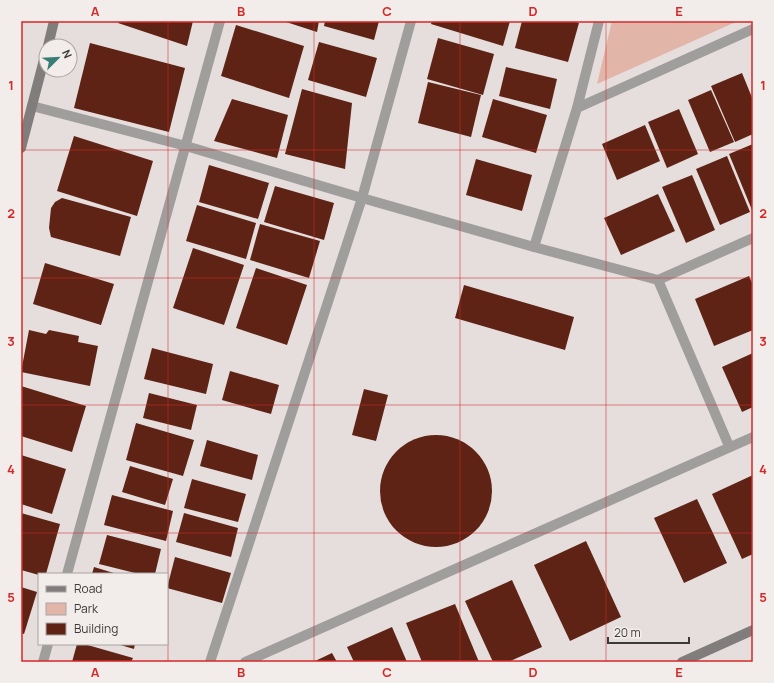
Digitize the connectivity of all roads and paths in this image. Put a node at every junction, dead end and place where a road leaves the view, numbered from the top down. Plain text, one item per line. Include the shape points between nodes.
1 (54, 21) edge
2 (220, 21) edge
3 (411, 21) edge
4 (599, 21) edge
5 (753, 30) edge
6 (50, 38) edge
7 (39, 78) edge
8 (32, 106) junction
9 (577, 108) junction
10 (186, 146) junction
11 (21, 148) edge
12 (362, 198) junction
13 (753, 238) edge
14 (534, 247) junction
15 (658, 280) junction
16 (753, 437) edge
17 (729, 446) junction
18 (67, 573) edge
19 (753, 630) edge
20 (48, 645) edge
21 (43, 662) edge
22 (210, 662) edge
23 (245, 662) edge
24 (682, 662) edge

1 - 6 street
2 - 10 street
3 - 12 street
4 - 9 street
5 - 9 street
7 - 8 street
8 - 10 street
8 - 11 street
9 - 14 street
10 - 12 street
10 - 18 street
12 - 14 street
12 - 22 street
13 - 15 street
14 - 15 street
15 - 17 street
16 - 17 street
17 - 23 street
19 - 24 street
20 - 21 street

